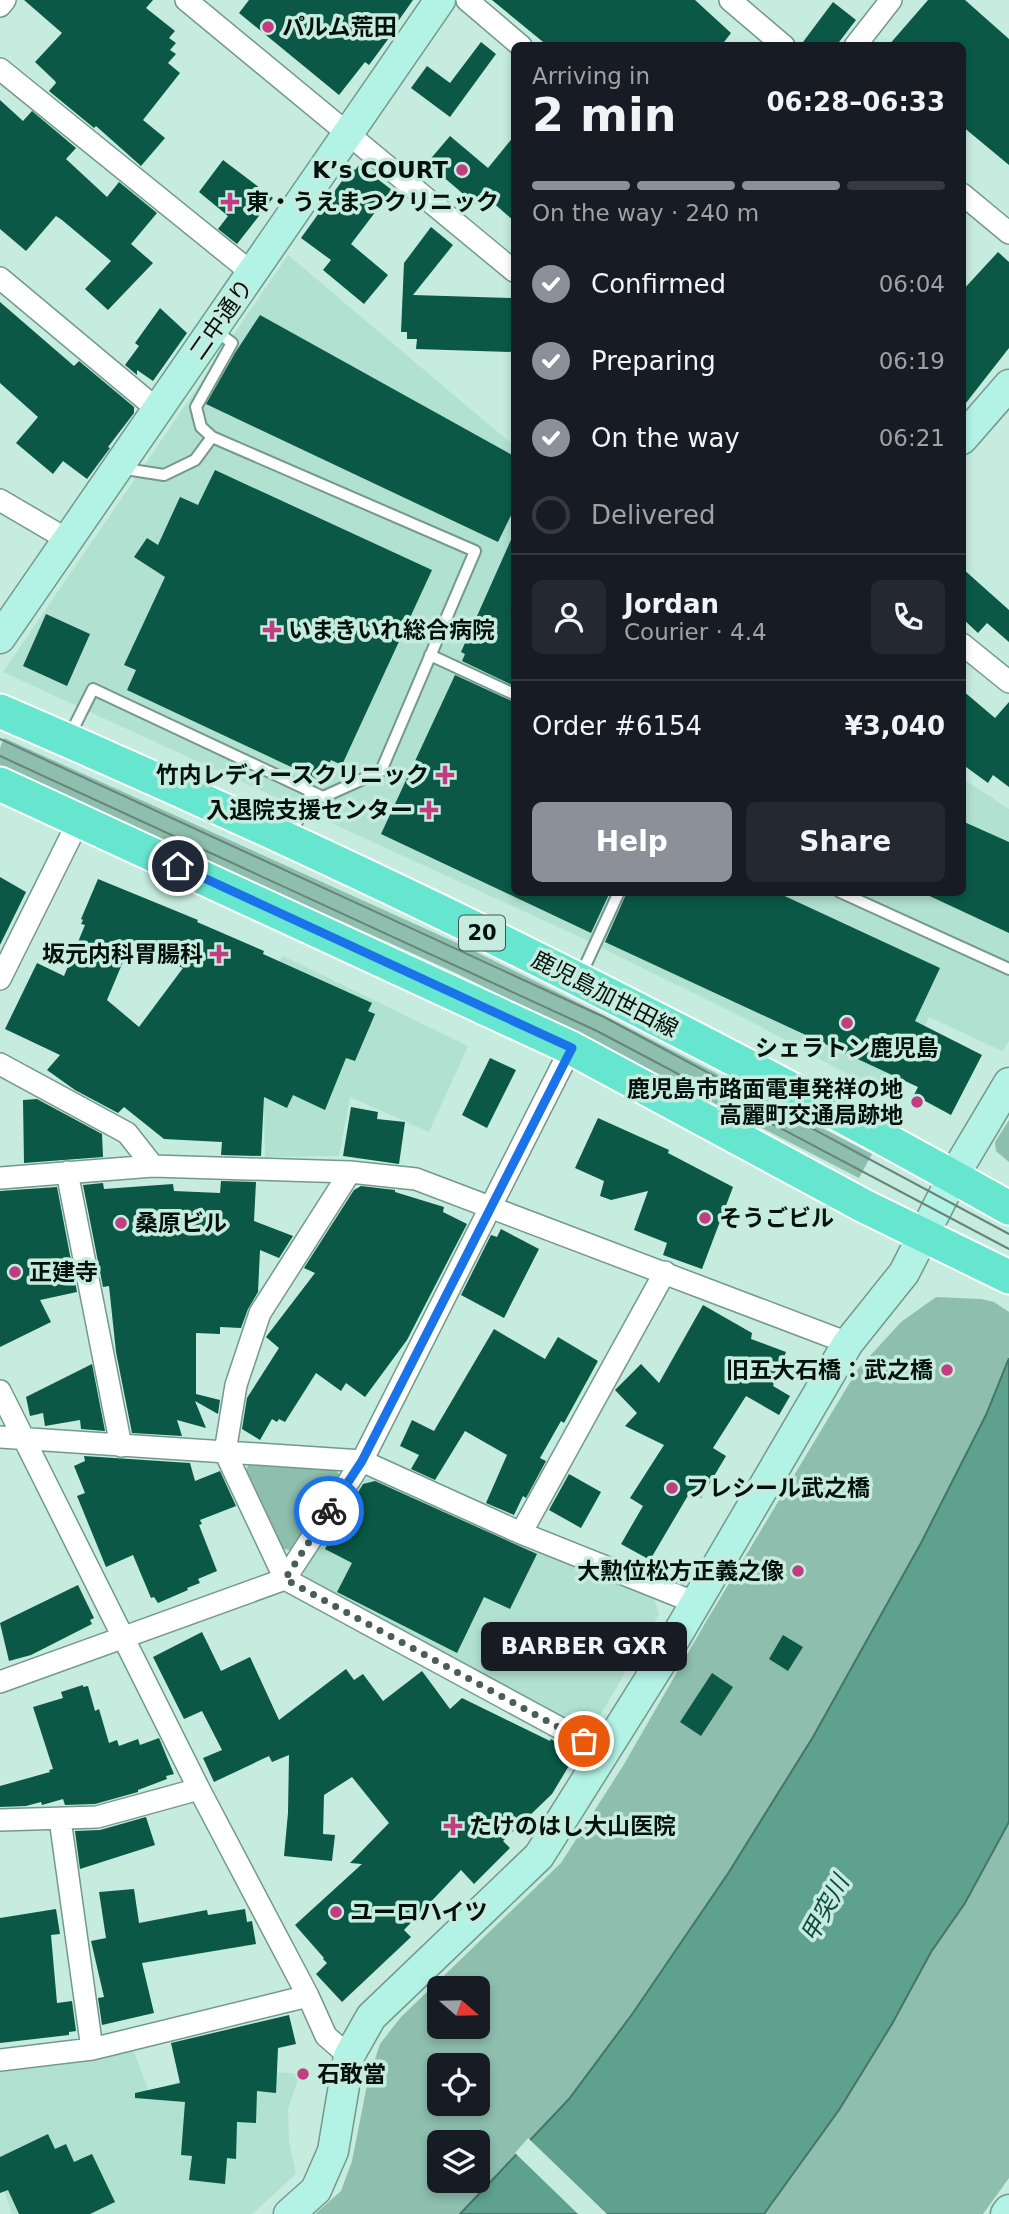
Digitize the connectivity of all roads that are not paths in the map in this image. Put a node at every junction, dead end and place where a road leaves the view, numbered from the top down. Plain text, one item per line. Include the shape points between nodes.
1 (5, 0) edge
2 (186, 0) edge
3 (440, 0) edge
4 (467, 0) edge
5 (730, 0) edge
6 (891, 0) edge
7 (0, 6) edge
8 (516, 42) edge
9 (779, 42) edge
10 (858, 42) edge
11 (0, 69) edge
12 (349, 134) junction
13 (966, 197) edge
14 (1009, 233) edge
15 (511, 269) edge
16 (252, 273) junction
17 (0, 278) edge
18 (214, 329) junction
19 (1009, 385) edge
20 (158, 410) junction
21 (966, 428) edge
22 (212, 437) junction
23 (117, 468) junction
24 (0, 500) edge
25 (68, 540) junction
26 (0, 638) edge
27 (966, 647) edge
28 (430, 655) junction
29 (1009, 682) edge
30 (511, 693) edge
31 (0, 711) edge
32 (68, 740) junction
33 (0, 784) edge
34 (311, 792) junction
35 (79, 820) junction
36 (289, 839) junction
37 (617, 896) edge
38 (850, 896) edge
39 (1009, 969) edge
40 (0, 979) edge
41 (579, 980) junction
42 (572, 1048) junction
43 (0, 1064) edge
44 (1009, 1083) edge
45 (153, 1167) junction
46 (67, 1172) junction
47 (350, 1172) junction
48 (953, 1177) junction
49 (0, 1178) edge
50 (490, 1207) junction
51 (1009, 1208) edge
52 (923, 1236) junction
53 (665, 1272) junction
54 (1009, 1278) edge
55 (848, 1343) junction
56 (0, 1391) edge
57 (0, 1437) edge
58 (25, 1439) junction
59 (121, 1446) junction
60 (225, 1452) junction
61 (362, 1461) junction
62 (521, 1533) junction
63 (285, 1579) junction
64 (696, 1603) junction
65 (125, 1637) junction
66 (0, 1682) edge
67 (606, 1753) junction
68 (199, 1789) junction
69 (0, 1819) edge
70 (60, 1819) junction
71 (308, 1996) junction
72 (92, 2049) junction
73 (349, 2056) junction
74 (0, 2060) edge
75 (289, 2214) edge

1 - 7 street
2 - 12 street
3 - 12 street, 二中通り
4 - 8 street
5 - 9 street
6 - 10 street
11 - 16 street
12 - 15 street
12 - 16 street, 二中通り
13 - 14 street
16 - 18 street, 二中通り
17 - 20 street
18 - 20 street, 二中通り
18 - 22 lane via 232,343 196,407 201,427
19 - 21 street
20 - 23 street, 二中通り
22 - 23 lane via 195,460 164,475
22 - 28 lane via 475,551
23 - 25 street, 二中通り
24 - 25 street
25 - 26 street, 二中通り
27 - 29 street
28 - 30 lane
28 - 34 lane via 381,771 323,797
31 - 32 main road, 鹿児島加世田線 / 20
32 - 34 lane via 93,689
32 - 36 main road, 鹿児島加世田線 / 20
33 - 35 main road
34 - 36 lane
35 - 40 street
35 - 42 main road
36 - 41 main road, 鹿児島加世田線 / 20
37 - 41 lane
38 - 39 lane
41 - 48 main road, 鹿児島加世田線 / 20
42 - 50 street
42 - 52 main road
43 - 45 street via 127,1133
44 - 48 street
45 - 46 street
45 - 47 street
46 - 49 street
46 - 59 street
47 - 50 street via 416,1179
47 - 60 street via 260,1312 236,1385
48 - 51 main road, 鹿児島加世田線 / 20
48 - 52 street
50 - 53 street
50 - 61 street
52 - 54 main road
52 - 55 street via 904,1273
53 - 55 street
53 - 62 street
55 - 64 street
56 - 58 street
57 - 58 street
58 - 59 street
58 - 65 street
59 - 60 street
60 - 61 street
60 - 63 street
61 - 62 street
61 - 63 street
62 - 64 street
63 - 65 street
63 - 67 street
64 - 67 street
65 - 66 street
65 - 68 street
67 - 73 street via 540,1856 371,2017
68 - 70 street via 97,1817
68 - 71 street
69 - 70 street
70 - 72 street
71 - 72 street
71 - 73 street via 326,2036
72 - 74 street
73 - 75 street via 333,2151 316,2190

